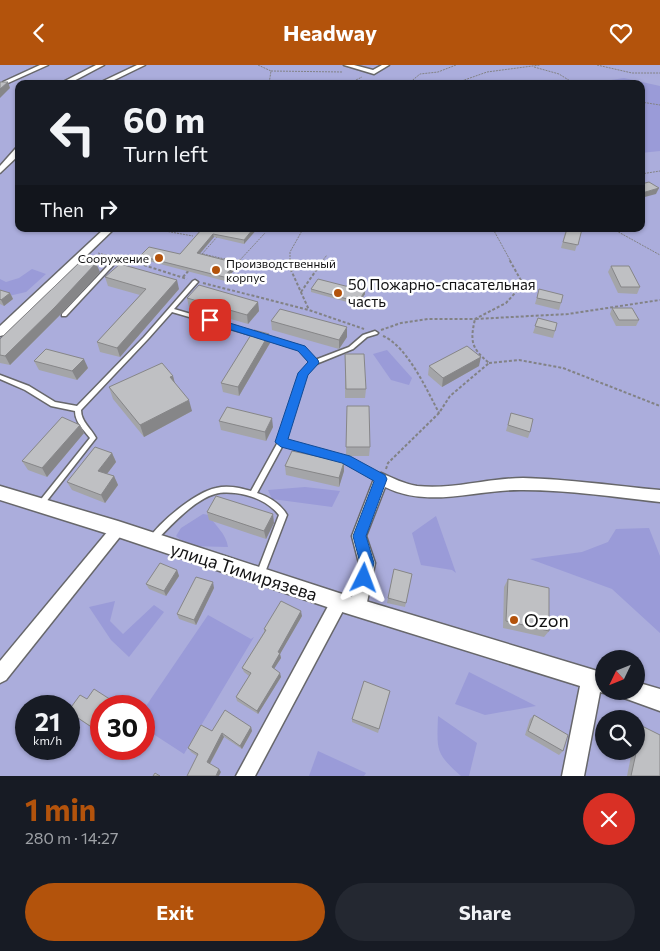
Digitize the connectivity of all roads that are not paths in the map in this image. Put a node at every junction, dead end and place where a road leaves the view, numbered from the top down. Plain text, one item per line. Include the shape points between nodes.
1 (45, 65) edge
2 (102, 65) edge
3 (142, 65) edge
4 (347, 65) edge
5 (367, 65) edge
6 (386, 65) edge
7 (360, 69) junction
8 (70, 80) edge
9 (109, 80) edge
10 (3, 81) edge
11 (15, 154) edge
12 (1, 169) edge
13 (106, 232) edge
14 (118, 258) road end
15 (195, 282) road end
16 (172, 309) junction
17 (64, 315) dead end
18 (0, 332) edge
19 (375, 333) road end
20 (314, 363) junction
21 (0, 377) edge
22 (78, 409) junction
23 (281, 442) junction
24 (381, 479) junction
25 (0, 493) edge
26 (253, 494) junction
27 (660, 496) edge
28 (40, 505) junction
29 (118, 529) junction
30 (152, 540) junction
31 (260, 576) junction
32 (340, 602) junction
33 (358, 607) junction
34 (0, 674) edge
35 (595, 680) edge
36 (595, 692) edge
37 (645, 695) edge
38 (660, 700) edge
39 (246, 776) edge
40 (573, 776) edge

1 - 10 street
2 - 8 street
3 - 9 street
4 - 7 street
5 - 7 street
6 - 7 street via 374,72
11 - 12 street
13 - 18 street
14 - 17 lane
15 - 16 lane
16 - 20 lane via 301,349
16 - 22 lane
19 - 20 lane via 365,335 351,348
20 - 23 lane via 303,373
21 - 22 lane via 53,404
22 - 28 lane via 80,424 93,438
23 - 24 lane via 345,460
23 - 26 lane
24 - 27 street via 414,491 443,494 486,486 522,484
24 - 33 street via 359,536 367,563
25 - 28 street, улица Тимирязева
26 - 30 lane via 212,491 164,526
26 - 31 lane via 261,496 283,515
28 - 29 street, улица Тимирязева
29 - 30 street, улица Тимирязева
29 - 34 street
30 - 31 street, улица Тимирязева
31 - 32 street, улица Тимирязева
32 - 33 street, улица Тимирязева
32 - 39 street
33 - 35 street, улица Тимирязева
36 - 40 street
37 - 38 street

